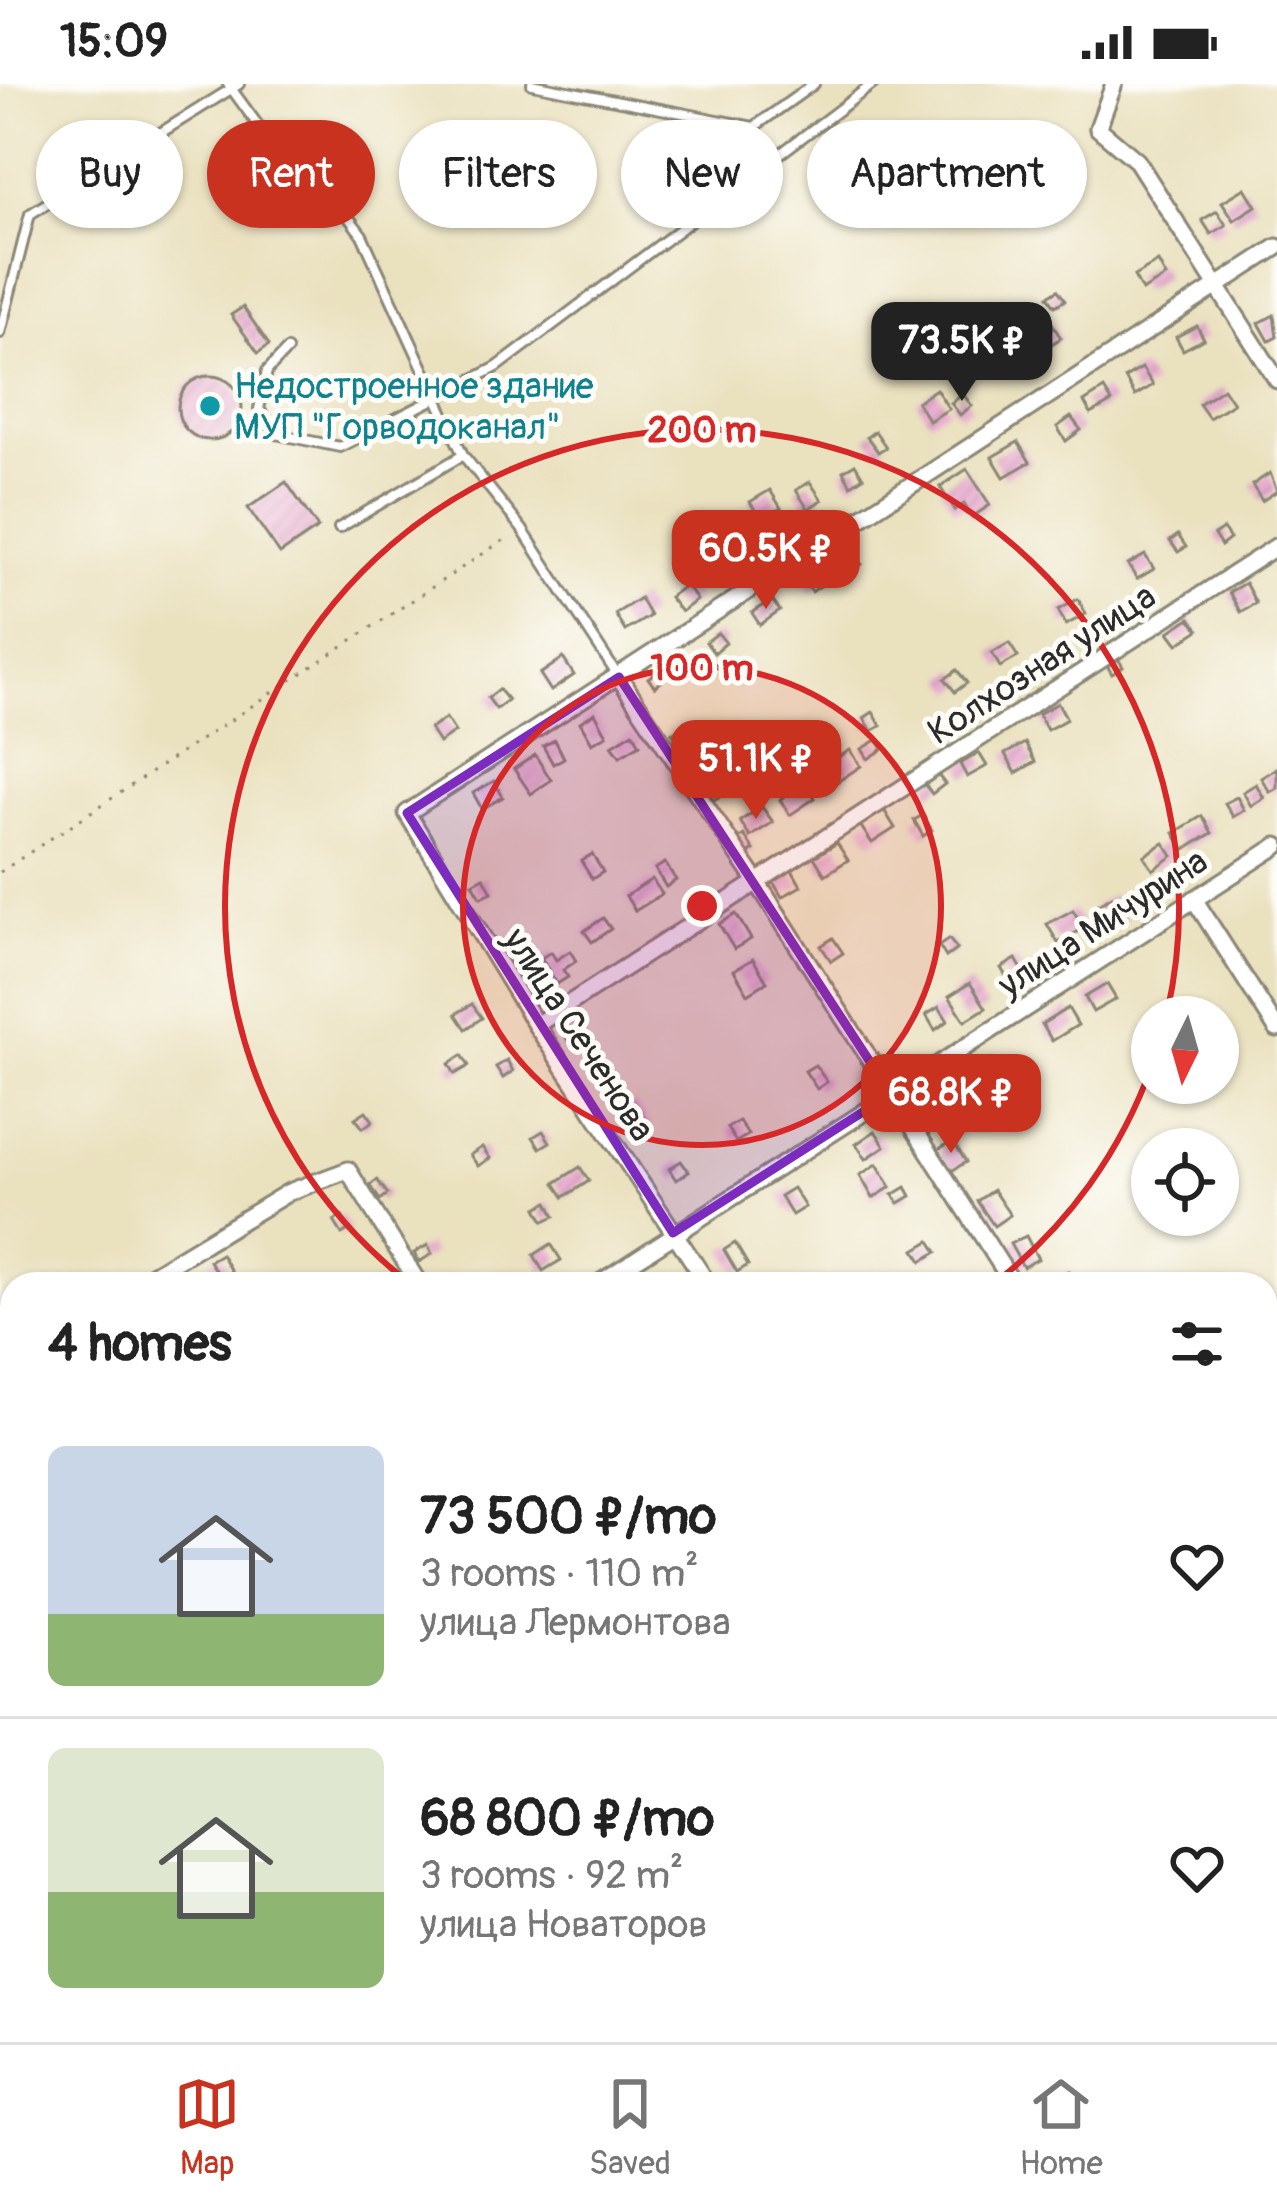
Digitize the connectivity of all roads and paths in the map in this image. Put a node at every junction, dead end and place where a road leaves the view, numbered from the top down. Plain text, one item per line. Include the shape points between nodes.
1 (532, 84) edge
2 (814, 84) edge
3 (873, 84) edge
4 (1114, 84) edge
5 (232, 86) edge
6 (718, 120) edge
7 (764, 120) edge
8 (783, 152) edge
9 (681, 228) edge
10 (1277, 247) edge
11 (1216, 285) junction
12 (0, 333) edge
13 (287, 350) dead end
14 (1277, 380) edge
15 (434, 400) junction
16 (463, 454) junction
17 (339, 528) dead end
18 (522, 529) junction
19 (1277, 546) edge
20 (619, 677) junction
21 (1277, 846) edge
22 (0, 872) edge
23 (757, 882) junction
24 (1194, 898) junction
25 (536, 1025) junction
26 (1277, 1028) edge
27 (891, 1094) junction
28 (674, 1233) junction
29 (157, 1272) edge
30 (411, 1272) edge
31 (616, 1272) edge
32 (700, 1272) edge
33 (1005, 1272) edge

1 - 6 lane
2 - 7 lane
3 - 8 lane
4 - 11 street via 1098,128 1137,161
5 - 12 lane via 30,214
5 - 15 lane via 289,168 327,189 362,235
9 - 15 lane via 497,367
10 - 11 street
11 - 14 street
11 - 20 street
13 - 15 lane via 267,371 259,409 276,434 340,447
15 - 16 lane
16 - 17 lane
16 - 18 lane
18 - 20 lane
18 - 22 path
19 - 23 street, Колхозная улица
20 - 23 street
20 - 25 street, улица Сеченова via 407,813
21 - 24 street, улица Мичурина
23 - 25 street, Колхозная улица
23 - 27 street
24 - 26 street
24 - 27 street, улица Мичурина
25 - 28 street, улица Сеченова
27 - 28 street, улица Мичурина
27 - 33 street
28 - 31 street, улица Мичурина
28 - 32 street, улица Сеченова
29 - 30 street via 290,1192 347,1170

